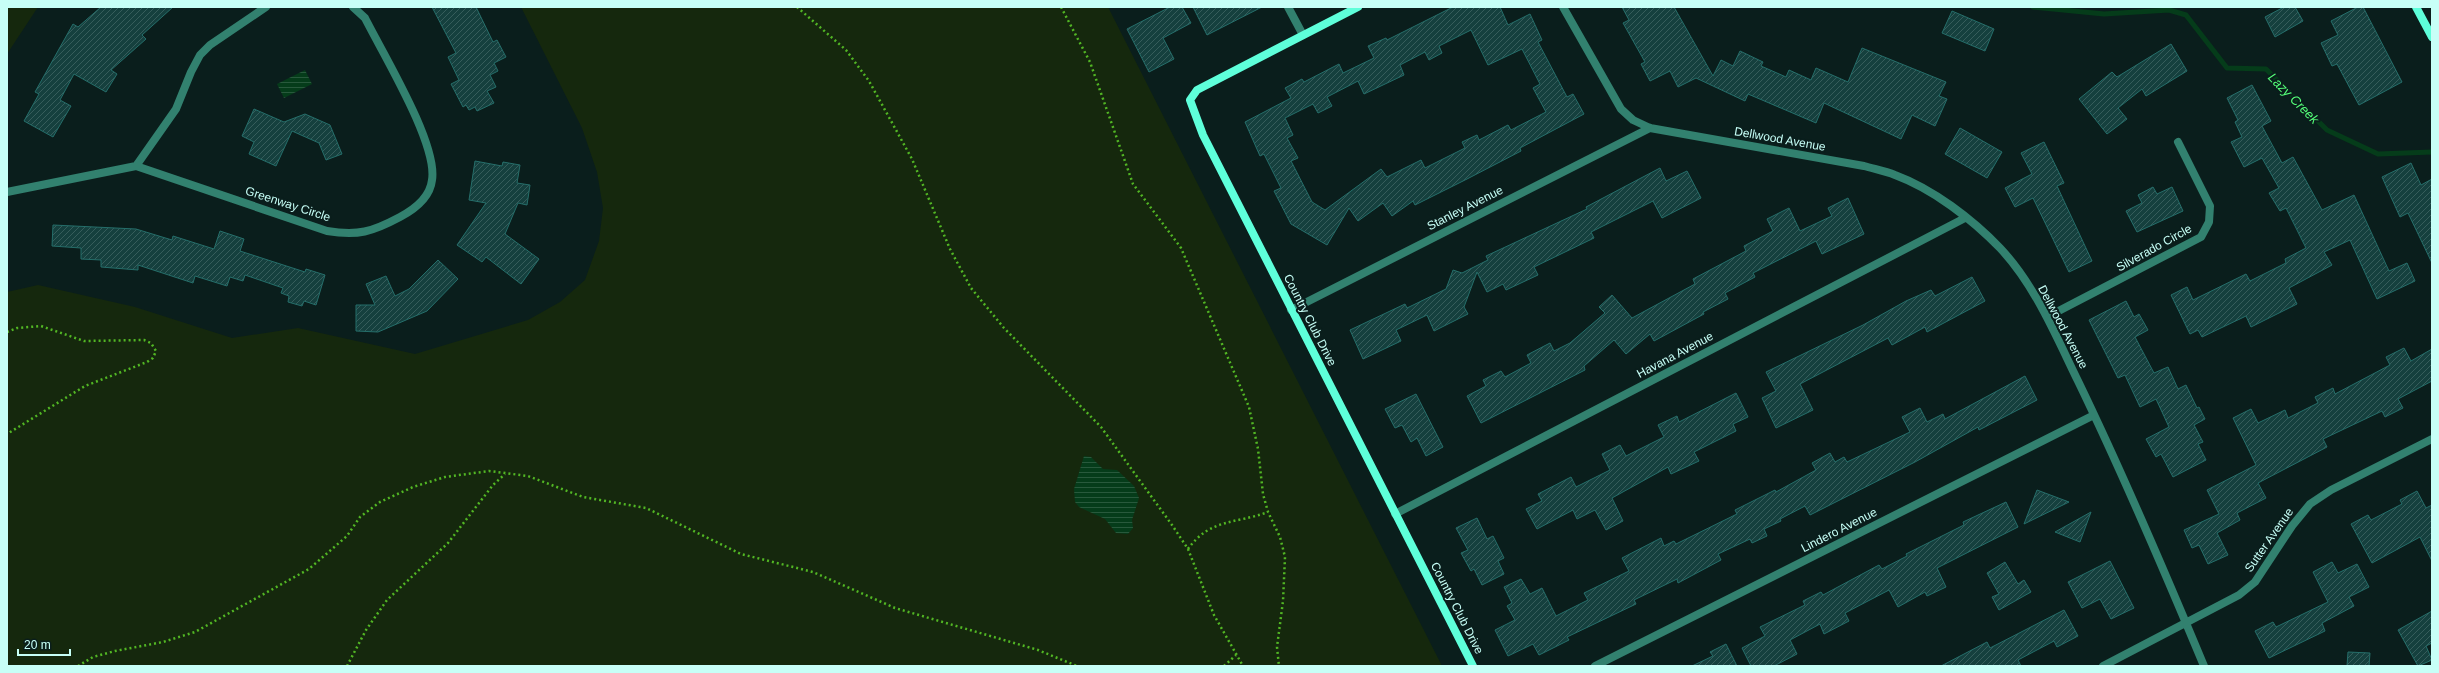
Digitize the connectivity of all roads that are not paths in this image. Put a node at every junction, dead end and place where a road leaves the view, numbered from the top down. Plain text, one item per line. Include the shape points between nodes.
1 (266, 7) edge
2 (353, 7) edge
3 (1288, 7) edge
4 (1358, 7) edge
5 (1563, 7) edge
6 (2416, 7) edge
7 (1303, 35) junction
8 (2432, 37) edge
9 (1650, 128) junction
10 (2178, 142) dead end
11 (136, 166) junction
12 (7, 192) edge
13 (1965, 218) junction
14 (1291, 310) junction
15 (2047, 317) junction
16 (2094, 415) junction
17 (2432, 438) edge
18 (1395, 514) junction
19 (2186, 624) junction
20 (1473, 666) edge
21 (1595, 666) edge
22 (2103, 666) edge
23 (2204, 666) edge

1 - 11 street via 210,45 200,55 190,72 176,109
2 - 11 street, Greenway Circle via 365,18 426,139 432,161 432,180 427,196 413,211 379,228 348,234 327,231
3 - 7 street
4 - 7 street
5 - 9 street, Dellwood Avenue via 1621,109 1633,120
6 - 8 street
7 - 14 street, Country Club Drive via 1197,90 1190,100 1203,135
9 - 13 street, Dellwood Avenue via 1864,166 1895,175 1932,195
9 - 14 street, Stanley Avenue
10 - 15 street, Silverado Circle via 2210,206 2209,222 2201,237
11 - 12 street
13 - 15 street, Dellwood Avenue via 2000,248 2018,270
13 - 18 street, Havana Avenue
14 - 18 street, Country Club Drive
15 - 16 street, Dellwood Avenue
16 - 19 street, Dellwood Avenue
16 - 21 street, Lindero Avenue
17 - 19 street, Sutter Avenue via 2331,490 2310,504 2292,526 2255,582 2239,595
18 - 20 street, Country Club Drive
19 - 22 street, Sutter Avenue
19 - 23 street, Dellwood Avenue

